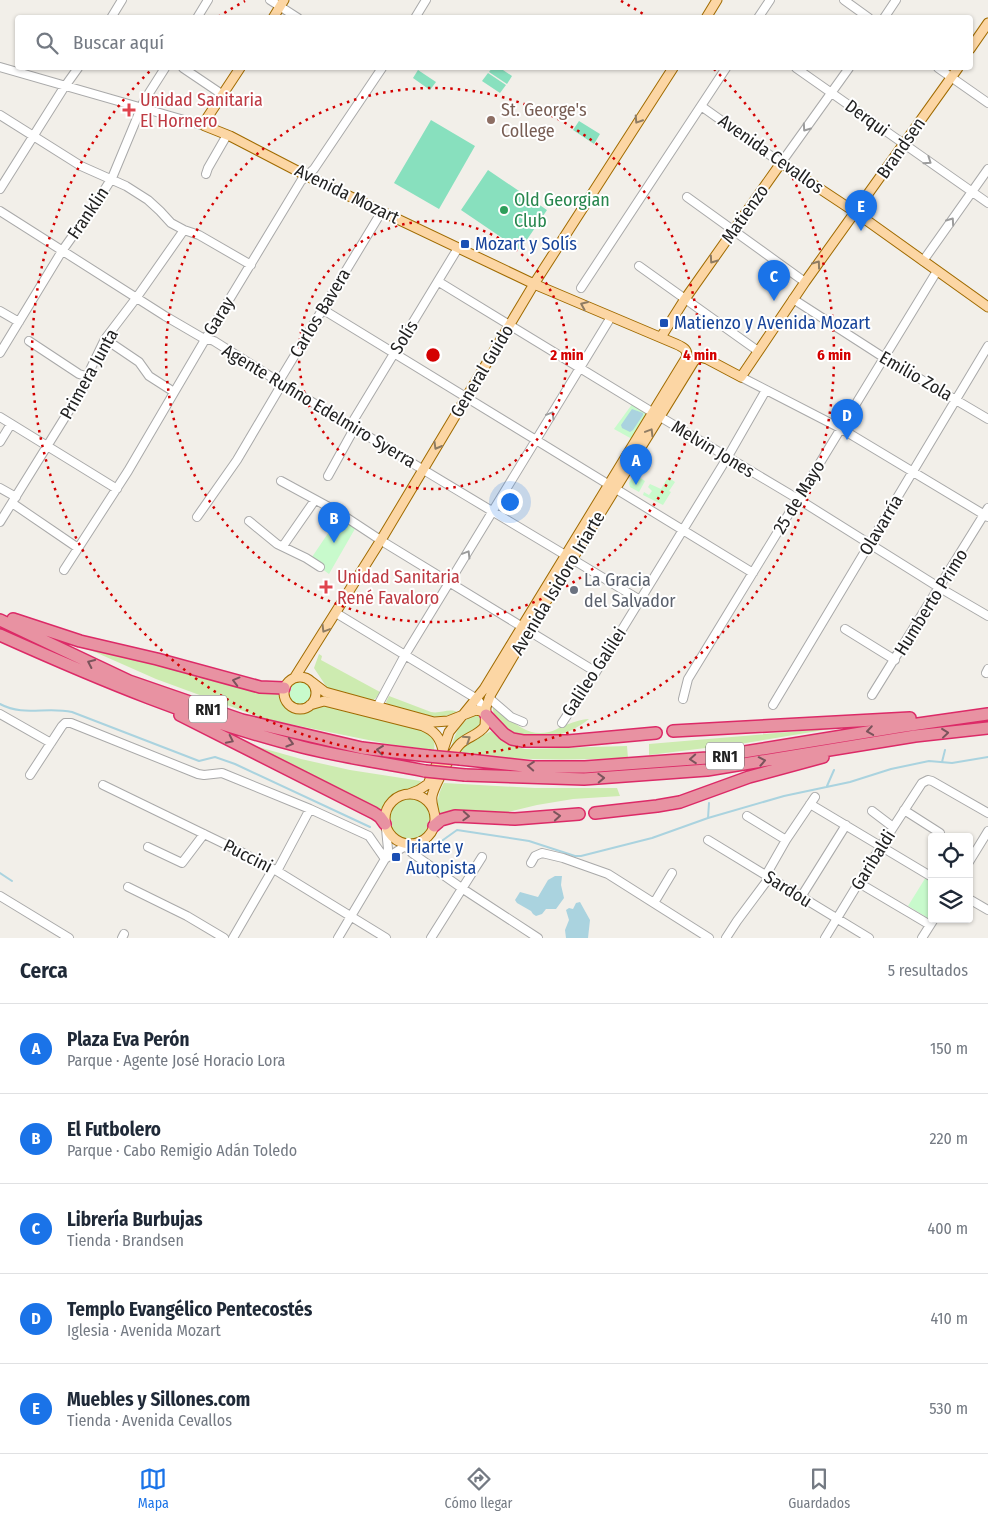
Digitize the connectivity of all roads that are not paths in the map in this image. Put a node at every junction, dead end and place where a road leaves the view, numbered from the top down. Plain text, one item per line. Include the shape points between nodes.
1 (122, 0) edge
2 (208, 0) edge
3 (270, 0) edge
4 (426, 0) edge
5 (717, 0) edge
6 (770, 0) edge
7 (844, 0) edge
8 (896, 0) edge
9 (282, 3) edge
10 (113, 15) edge
11 (199, 15) edge
12 (274, 15) edge
13 (295, 15) edge
14 (417, 15) edge
15 (708, 15) edge
16 (760, 15) edge
17 (864, 15) edge
18 (886, 15) edge
19 (988, 23) edge
20 (973, 45) edge
21 (0, 67) edge
22 (77, 70) edge
23 (164, 70) edge
24 (186, 70) edge
25 (239, 70) edge
26 (378, 70) edge
27 (672, 70) edge
28 (725, 70) edge
29 (799, 70) edge
30 (848, 70) edge
31 (941, 70) edge
32 (956, 70) edge
33 (951, 77) junction
34 (66, 85) junction
35 (831, 92) junction
36 (223, 95) junction
37 (988, 103) edge
38 (701, 106) junction
39 (142, 108) junction
40 (0, 115) edge
41 (206, 126) junction
42 (34, 135) junction
43 (227, 135) junction
44 (904, 144) junction
45 (781, 163) junction
46 (988, 169) edge
47 (206, 174) dead end
48 (307, 176) junction
49 (112, 178) junction
50 (0, 189) edge
51 (972, 191) junction
52 (687, 197) dead end
53 (988, 203) edge
54 (0, 211) edge
55 (382, 211) junction
56 (855, 212) junction
57 (184, 230) junction
58 (733, 231) junction
59 (458, 248) junction
60 (62, 251) junction
61 (923, 261) junction
62 (251, 265) junction
63 (639, 266) dead end
64 (937, 271) junction
65 (438, 282) junction
66 (805, 282) junction
67 (534, 284) junction
68 (581, 288) dead end
69 (137, 297) junction
70 (793, 299) junction
71 (685, 300) junction
72 (988, 307) edge
73 (322, 309) junction
74 (0, 311) edge
75 (611, 317) junction
76 (19, 322) junction
77 (510, 325) junction
78 (661, 337) junction
79 (206, 338) junction
80 (106, 339) junction
81 (28, 341) dead end
82 (988, 346) edge
83 (685, 348) joint
84 (758, 351) junction
85 (0, 353) edge
86 (395, 353) junction
87 (883, 357) junction
88 (580, 368) junction
89 (89, 377) junction
90 (741, 377) junction
91 (280, 383) junction
92 (766, 390) junction
93 (174, 392) junction
94 (466, 398) junction
95 (956, 400) junction
96 (656, 414) junction
97 (0, 417) edge
98 (988, 419) edge
99 (11, 424) junction
100 (352, 428) junction
101 (840, 428) junction
102 (536, 439) junction
103 (0, 442) edge
104 (47, 446) junction
105 (727, 458) junction
106 (424, 469) junction
107 (912, 473) junction
108 (328, 476) dead end
109 (281, 481) dead end
110 (612, 486) junction
111 (0, 488) edge
112 (117, 489) junction
113 (798, 499) junction
114 (14, 500) junction
115 (315, 500) junction
116 (492, 512) junction
117 (987, 514) edge
118 (197, 517) dead end
119 (248, 521) dead end
120 (0, 522) edge
121 (683, 529) junction
122 (381, 540) junction
123 (869, 544) junction
124 (283, 546) junction
125 (78, 548) junction
126 (569, 557) junction
127 (320, 567) dead end
128 (64, 570) dead end
129 (753, 573) junction
130 (449, 583) junction
131 (940, 588) junction
132 (640, 600) junction
133 (336, 612) junction
134 (0, 615) edge
135 (988, 616) edge
136 (0, 620) edge
137 (525, 629) junction
138 (845, 629) dead end
139 (0, 635) edge
140 (405, 655) junction
141 (895, 660) junction
142 (596, 672) junction
143 (295, 677) junction
144 (312, 682) junction
145 (284, 688) junction
146 (488, 694) junction
147 (872, 695) dead end
148 (148, 698) junction
149 (477, 699) junction
150 (683, 699) dead end
151 (310, 705) junction
152 (773, 705) dead end
153 (377, 707) junction
154 (486, 713) junction
155 (0, 714) edge
156 (465, 714) junction
157 (988, 714) edge
158 (523, 722) dead end
159 (562, 723) dead end
160 (988, 728) edge
161 (673, 732) dead end
162 (656, 733) dead end
163 (915, 736) junction
164 (50, 743) junction
165 (443, 750) junction
166 (30, 775) dead end
167 (103, 785) dead end
168 (409, 794) junction
169 (815, 797) dead end
170 (810, 804) junction
171 (310, 809) junction
172 (904, 810) junction
173 (872, 811) dead end
174 (434, 812) junction
175 (595, 813) dead end
176 (988, 813) edge
177 (579, 814) dead end
178 (747, 816) dead end
179 (846, 825) junction
180 (386, 826) junction
181 (434, 826) junction
182 (893, 827) junction
183 (988, 831) edge
184 (940, 833) dead end
185 (204, 834) junction
186 (708, 840) dead end
187 (786, 840) junction
188 (409, 845) junction
189 (881, 846) junction
190 (148, 847) dead end
191 (973, 855) edge
192 (482, 857) dead end
193 (385, 859) junction
194 (531, 863) dead end
195 (275, 870) junction
196 (672, 873) dead end
197 (928, 875) edge
198 (768, 876) junction
199 (859, 883) junction
200 (128, 887) dead end
201 (463, 889) junction
202 (0, 896) edge
203 (801, 897) junction
204 (973, 901) edge
205 (654, 903) junction
206 (988, 910) edge
207 (351, 916) junction
208 (837, 919) junction
209 (928, 920) edge
210 (931, 923) edge
211 (69, 938) edge
212 (224, 938) edge
213 (232, 938) edge
214 (338, 938) edge
215 (386, 938) edge
216 (431, 938) edge
217 (538, 938) edge
218 (709, 938) edge
219 (726, 938) edge
220 (825, 938) edge
221 (869, 938) edge
222 (922, 938) edge

1 - 10 street
2 - 11 street
3 - 9 street
4 - 14 street
5 - 15 main road
6 - 16 street
7 - 17 street
8 - 18 street
9 - 12 main road
9 - 13 street
19 - 20 main road
21 - 34 street, Avenida Mozart
22 - 34 street
23 - 39 street, Franklin
24 - 36 street
25 - 36 main road
26 - 48 street, Garay
27 -> 67 main road, General Guido
28 - 38 street
29 - 35 street, Derqui
30 - 35 street, Matienzo
31 - 33 street
32 - 33 main road, Brandsen
33 - 37 street
33 - 44 main road, Brandsen
34 - 39 street, Avenida Mozart
34 - 42 street
35 - 44 street, Derqui
35 -> 45 street, Matienzo
36 - 41 main road via 207,118
38 - 45 street, Avenida Cevallos
38 - 68 street
39 - 41 street, Avenida Mozart
39 - 49 street, Franklin
40 - 42 street
41 - 43 main road, Avenida Mozart
42 - 49 street via 81,166
42 - 50 street
43 - 47 street
43 - 48 main road, Avenida Mozart
44 -> 51 street, Derqui
44 - 56 main road, Brandsen
45 - 56 main road, Avenida Cevallos
45 - 58 main road, Matienzo
46 - 51 street
48 - 55 main road, Avenida Mozart
48 - 62 street, Garay
49 - 57 street via 148,200 171,223
49 - 60 street, Franklin
51 - 53 street, Derqui
61 -> 51 street
52 - 58 street
54 - 60 street, Agente Rufino Edelmiro Syerra
55 - 59 main road, Avenida Mozart
55 - 73 street, Carlos Bavera
56 - 61 main road, Avenida Cevallos
66 -> 56 main road, Brandsen
57 - 62 street via 199,235
57 - 69 street, Primera Junta
58 - 66 street
58 -> 71 main road, Matienzo
59 - 65 street, Solís
59 - 67 main road, Avenida Mozart
60 - 69 street, Agente Rufino Edelmiro Syerra
60 - 76 street, Franklin
61 - 64 main road, Avenida Cevallos
62 - 79 street, Garay
63 - 71 street
64 - 72 main road, Avenida Cevallos
64 - 87 street, 25 de Mayo
65 - 77 street, Melvin Jones
65 - 86 street, Solís
66 - 70 main road, Brandsen
75 -> 67 main road, Avenida Mozart
67 - 77 main road, General Guido
69 - 79 street, Agente Rufino Edelmiro Syerra
69 - 80 street, Primera Junta
70 - 84 main road, Brandsen
70 - 87 street, Emilio Zola
71 - 78 main road, Matienzo
71 - 84 street
73 - 86 street
73 - 91 street, Carlos Bavera
74 - 76 street
75 - 78 main road, Avenida Mozart
75 - 88 street
76 - 85 street, Franklin
77 - 88 street, Melvin Jones
77 - 94 main road, General Guido
78 - 83 main road, Avenida Mozart
79 - 91 street, Agente Rufino Edelmiro Syerra
79 - 93 street, Garay
80 - 89 street, Primera Junta
80 - 93 street via 136,359 149,376
81 - 89 street
82 - 95 street, Olavarría
83 - 96 main road, Avenida Isidoro Iriarte via 686,358
84 - 90 main road, Brandsen
86 - 94 street
86 - 100 street, Solís
87 - 95 street, Emilio Zola
87 - 101 street, 25 de Mayo
88 - 96 street, Melvin Jones
102 -> 88 street
89 - 104 street, Primera Junta
90 - 92 street
90 - 96 main road, Avenida Isidoro Iriarte via 702,357 694,361
91 - 100 street, Agente Rufino Edelmiro Syerra
91 - 118 street, Carlos Bavera via 237,460
92 - 101 street
92 - 105 street, Galileo Galilei
93 - 112 street, Garay
94 - 102 street
94 -> 106 main road, General Guido
95 - 98 street, Emilio Zola
95 - 107 street, Olavarría
96 - 105 street, Melvin Jones
96 - 110 main road, Avenida Isidoro Iriarte
97 - 99 street
99 - 103 street
99 - 104 street
100 - 106 street, Agente Rufino Edelmiro Syerra
100 - 108 street, Solís
101 - 107 street
101 - 113 street, 25 de Mayo
102 - 110 street
102 - 116 street
104 - 112 street
104 - 114 street, Primera Junta
105 - 113 street, Melvin Jones
105 - 121 street, Galileo Galilei
106 - 116 street, Agente Rufino Edelmiro Syerra
106 - 122 main road, General Guido
107 - 117 street
107 - 123 street, Olavarría
109 - 115 street
110 - 121 street
110 - 126 main road, Avenida Isidoro Iriarte
111 - 114 street
112 - 125 street, Garay
113 - 123 street, Melvin Jones
113 - 129 street, 25 de Mayo
114 - 120 street, Primera Junta
114 - 125 street
115 - 122 street
115 - 124 street
116 - 126 street, Agente Rufino Edelmiro Syerra
130 -> 116 street
117 - 131 street, Humberto Primo
119 - 124 street
121 - 129 street
121 - 132 street, Galileo Galilei
122 - 130 street
122 - 133 main road, General Guido
123 - 131 street, Melvin Jones
123 - 152 street, Olavarría
124 - 127 street
125 - 128 street, Garay
126 - 132 street, Agente Rufino Edelmiro Syerra
126 - 137 main road, Avenida Isidoro Iriarte
129 - 150 street, 25 de Mayo via 688,679
130 - 137 street
130 - 140 street
131 - 135 street, Melvin Jones
131 - 141 street, Humberto Primo
132 - 142 street, Galileo Galilei
133 - 140 street
133 -> 143 main road, General Guido
145 -> 134 highway via 260,687 80,641
157 -> 136 highway, RN1, bridge via 707,758 585,767 532,767 362,748 242,720 129,681
137 - 142 street
137 - 146 main road, Avenida Isidoro Iriarte
138 - 141 street
139 - 148 highway, RN1
140 - 149 street
140 - 153 street
141 - 147 street, Humberto Primo
142 - 159 street, Galileo Galilei
143 - 144 main road via 305,677
143 - 145 main road
144 - 151 main road via 316,696
144 - 153 main road via 325,692
145 - 151 main road via 285,698 291,706 301,709
146 - 149 main road, Avenida Isidoro Iriarte
146 - 154 main road, Avenida Isidoro Iriarte
146 - 158 street via 511,717
148 -> 163 highway, RN1, bridge via 302,747 425,771 465,775 584,779 707,770
148 -> 180 highway via 374,813
149 - 154 street
149 - 156 main road, Avenida Isidoro Iriarte
151 - 165 main road via 324,701 423,726 435,733
153 - 156 main road via 434,722 448,721
154 - 156 main road via 476,710
154 - 162 highway via 504,734 523,742
174 -> 154 main road, Avenida Isidoro Iriarte via 432,795 438,783 458,747 484,729
155 - 164 street
156 - 165 main road, Avenida Isidoro Iriarte via 449,732
157 - 161 highway
163 -> 160 highway, RN1
163 - 175 highway via 757,775 680,802
164 - 166 street
164 - 171 street via 65,723 71,723 198,774 222,773
165 - 168 main road, Avenida Isidoro Iriarte via 428,784
167 - 185 street, Puccini
168 - 174 main road via 424,798
168 - 180 main road via 390,803 386,810
169 - 170 street
170 - 179 street
170 - 187 street
171 - 193 street via 369,836
171 - 195 street
172 - 176 street, Garibaldi via 922,783 928,780
172 - 182 street, Garibaldi
172 - 184 street
173 - 182 street
174 - 181 main road
181 -> 177 highway via 455,816 515,819
178 - 187 street
179 - 189 street
179 - 203 street
180 - 188 main road via 394,839
180 - 193 street via 388,848
181 - 188 main road via 426,838
182 - 189 street, Garibaldi
183 - 191 street
185 - 190 street via 180,864
185 - 195 street, Puccini
186 - 198 street, Sardou
187 - 198 street
188 - 193 street
188 - 201 street via 412,853
189 - 197 street
189 - 199 street, Garibaldi
192 - 201 street
193 - 207 street
194 - 205 street via 542,853 563,858 612,875
195 - 207 street, Puccini
195 - 213 street
196 - 205 street
198 - 203 street, Sardou
198 - 219 street
199 - 208 street, Garibaldi
199 - 209 street
200 - 212 street
201 - 216 street
201 - 217 street
202 - 211 street
203 - 208 street, Sardou
204 - 206 street
205 - 218 street
207 - 214 street
207 - 215 street, Puccini
208 - 220 street, Garibaldi
208 - 221 street, Sardou
210 - 222 street

